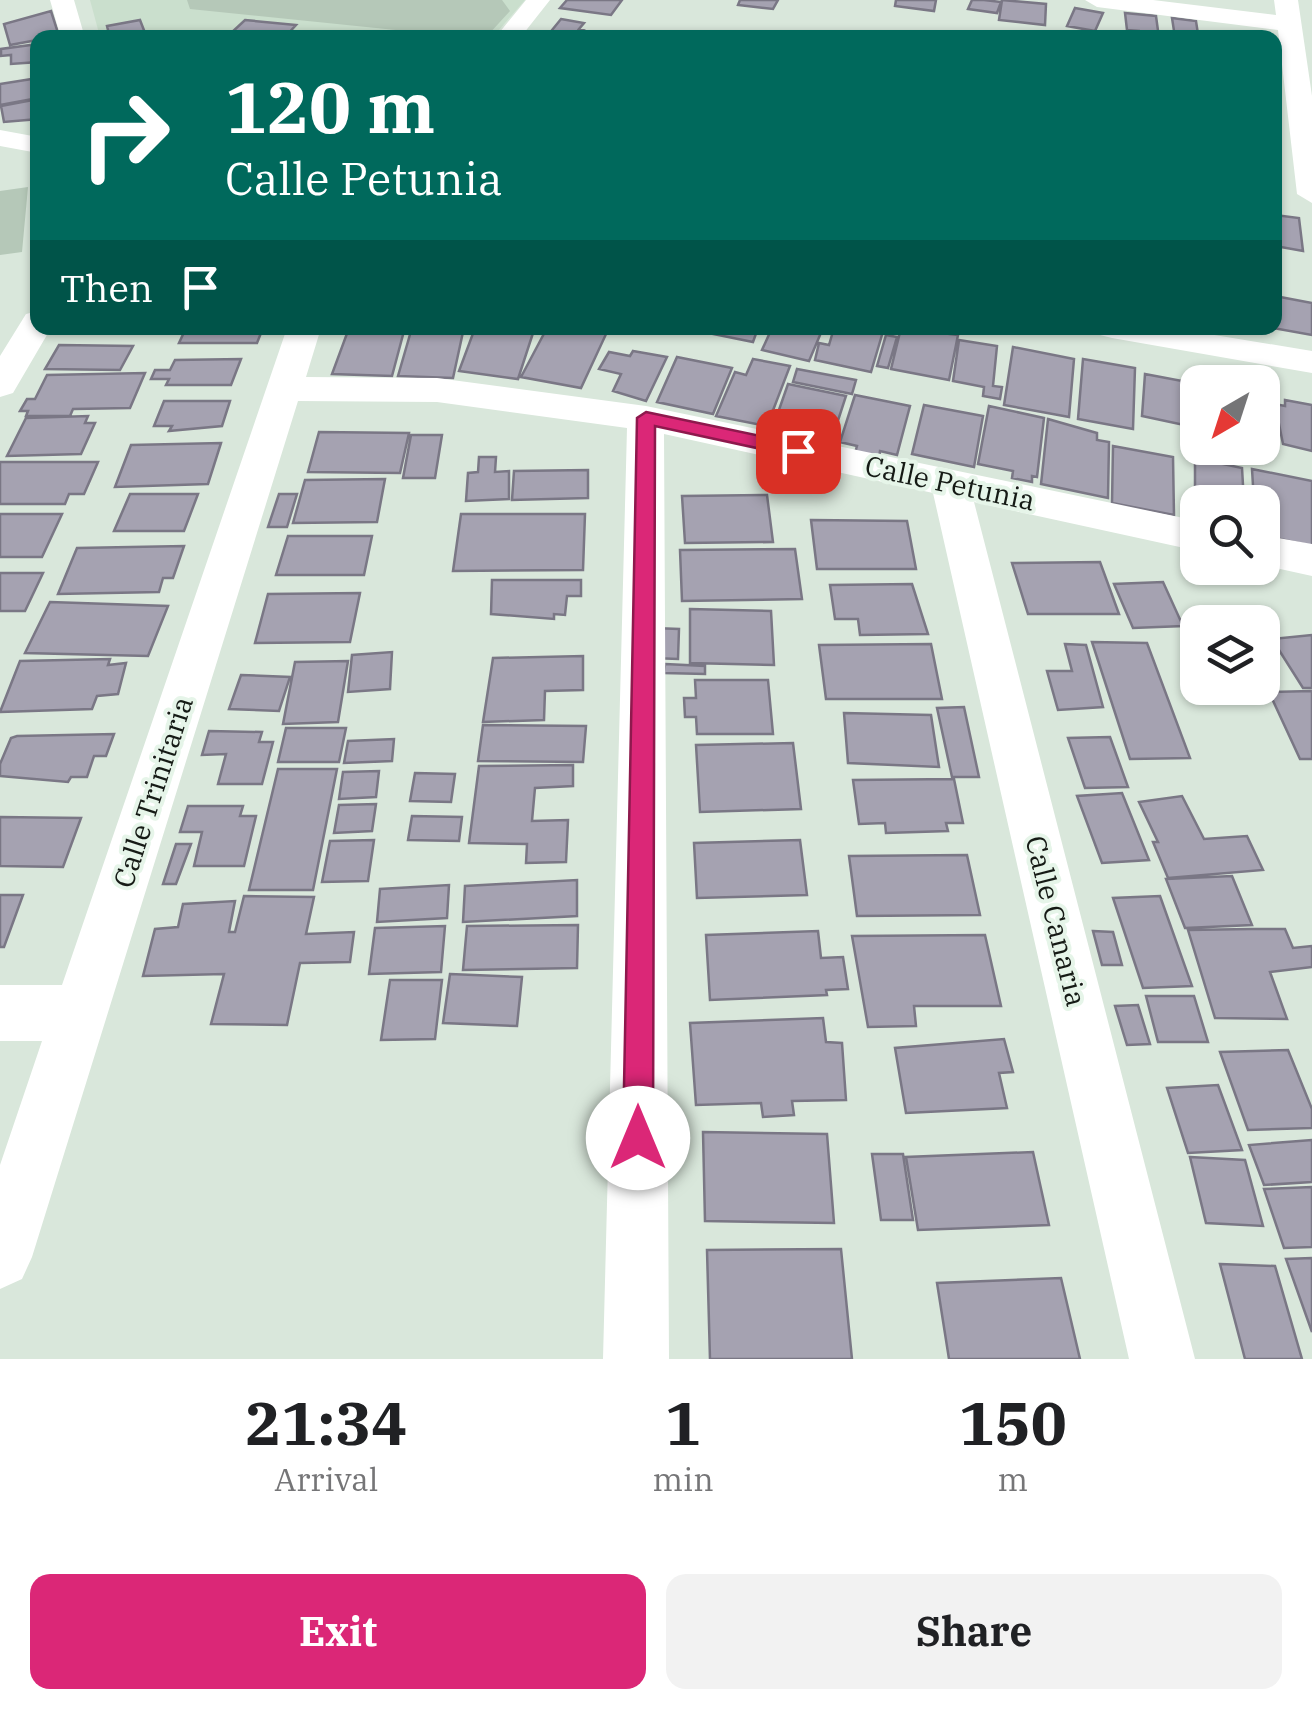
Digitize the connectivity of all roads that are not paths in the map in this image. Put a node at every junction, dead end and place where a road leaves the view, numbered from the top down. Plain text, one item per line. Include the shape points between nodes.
1 (62, 0) edge
2 (538, 0) edge
3 (1097, 0) edge
4 (1288, 12) edge
5 (71, 30) edge
6 (513, 30) edge
7 (0, 138) edge
8 (30, 144) edge
9 (1282, 160) edge
10 (1308, 164) junction
11 (1312, 194) edge
12 (30, 334) edge
13 (302, 335) edge
14 (1153, 335) edge
15 (1312, 362) edge
16 (0, 384) edge
17 (285, 390) junction
18 (646, 418) junction
19 (950, 483) junction
20 (1180, 532) edge
21 (1280, 554) edge
22 (1312, 560) edge
23 (0, 1013) edge
24 (81, 1013) junction
25 (0, 1256) edge
26 (636, 1359) edge
27 (1162, 1359) edge

1 - 5 street
2 - 6 street
3 - 4 street
4 - 10 street
7 - 8 street
9 - 10 street
10 - 11 street
12 - 16 street
13 - 17 street, Calle Trinitaria
14 - 15 street
17 - 18 street, Calle Petunia via 437,390
17 - 24 street, Calle Trinitaria
18 - 19 street, Calle Petunia
18 - 26 street
19 - 20 street, Calle Petunia
19 - 27 street, Calle Canaria
21 - 22 street
23 - 24 street
24 - 25 street, Calle Trinitaria

